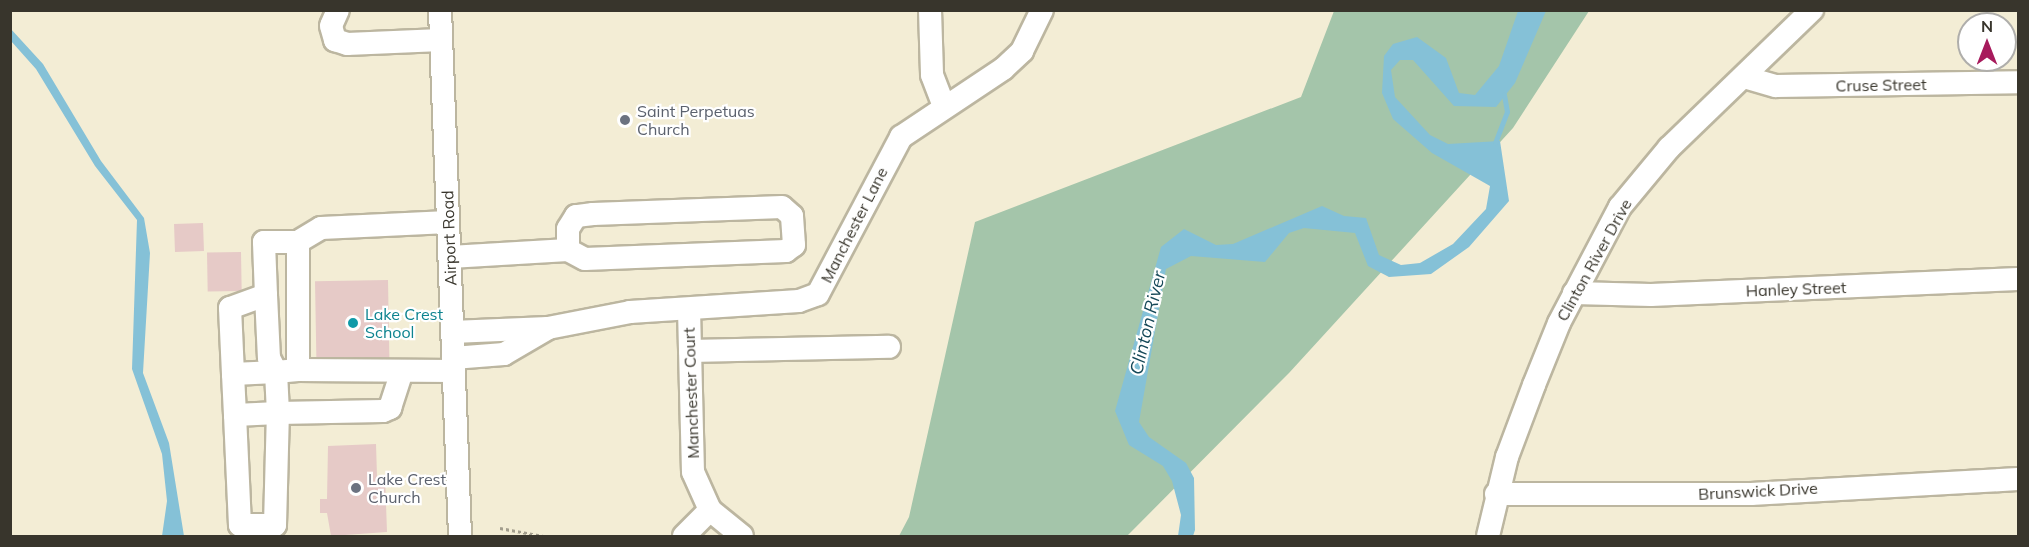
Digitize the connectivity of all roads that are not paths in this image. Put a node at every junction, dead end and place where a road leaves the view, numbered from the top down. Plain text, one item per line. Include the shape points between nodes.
1 (338, 10) edge
2 (440, 10) edge
3 (930, 10) edge
4 (1812, 10) edge
5 (1040, 18) edge
6 (441, 40) junction
7 (1744, 77) junction
8 (2019, 81) edge
9 (944, 107) junction
10 (448, 222) junction
11 (298, 242) junction
12 (568, 250) junction
13 (450, 257) junction
14 (2019, 279) edge
15 (1574, 293) junction
16 (266, 295) junction
17 (688, 309) junction
18 (548, 328) junction
19 (452, 332) junction
20 (889, 347) dead end
21 (690, 351) junction
22 (453, 364) junction
23 (287, 371) junction
24 (402, 371) junction
25 (233, 374) junction
26 (278, 413) junction
27 (235, 415) junction
28 (2019, 479) edge
29 (1497, 494) junction
30 (710, 510) junction
31 (460, 537) edge
32 (684, 537) edge
33 (742, 537) edge
34 (1488, 537) edge

1 - 6 street via 331,26 335,40 346,44
2 - 6 street, Airport Road
3 - 9 street via 932,75
4 - 7 street, Clinton River Drive
5 - 9 street, Manchester Lane via 1003,69
6 - 10 street, Airport Road
7 - 8 street, Cruse Street via 1776,86
7 - 15 street, Clinton River Drive via 1669,148 1620,207
9 - 17 street, Manchester Lane via 902,137 818,294 799,301
10 - 11 street via 321,228
10 - 13 street, Airport Road
11 - 16 street via 264,242
11 - 23 street
12 - 12 street via 585,259 786,251 794,244 792,216 782,207 576,216 568,228
12 - 13 street
13 - 19 street, Airport Road
14 - 15 street, Hanley Street via 1651,295
15 - 29 street, Clinton River Drive
16 - 23 street via 269,358
16 - 25 street via 230,308
17 - 18 street, Manchester Lane via 630,312
17 - 21 street, Manchester Court
18 - 19 street, Manchester Lane
18 - 22 street, Manchester Lane via 504,354
19 - 22 street, Airport Road
20 - 21 street
21 - 30 street, Manchester Court via 693,472
22 - 24 street, Manchester Lane
22 - 31 street, Airport Road
23 - 24 street, Manchester Lane
23 - 25 street, Manchester Lane
23 - 26 street
24 - 26 street via 390,408 383,411
25 - 27 street
26 - 27 street
26 - 27 street via 278,520 275,525 243,529 238,516
28 - 29 street, Brunswick Drive via 1751,494
29 - 34 street, Clinton River Drive
30 - 32 street
30 - 33 street, Manchester Court

